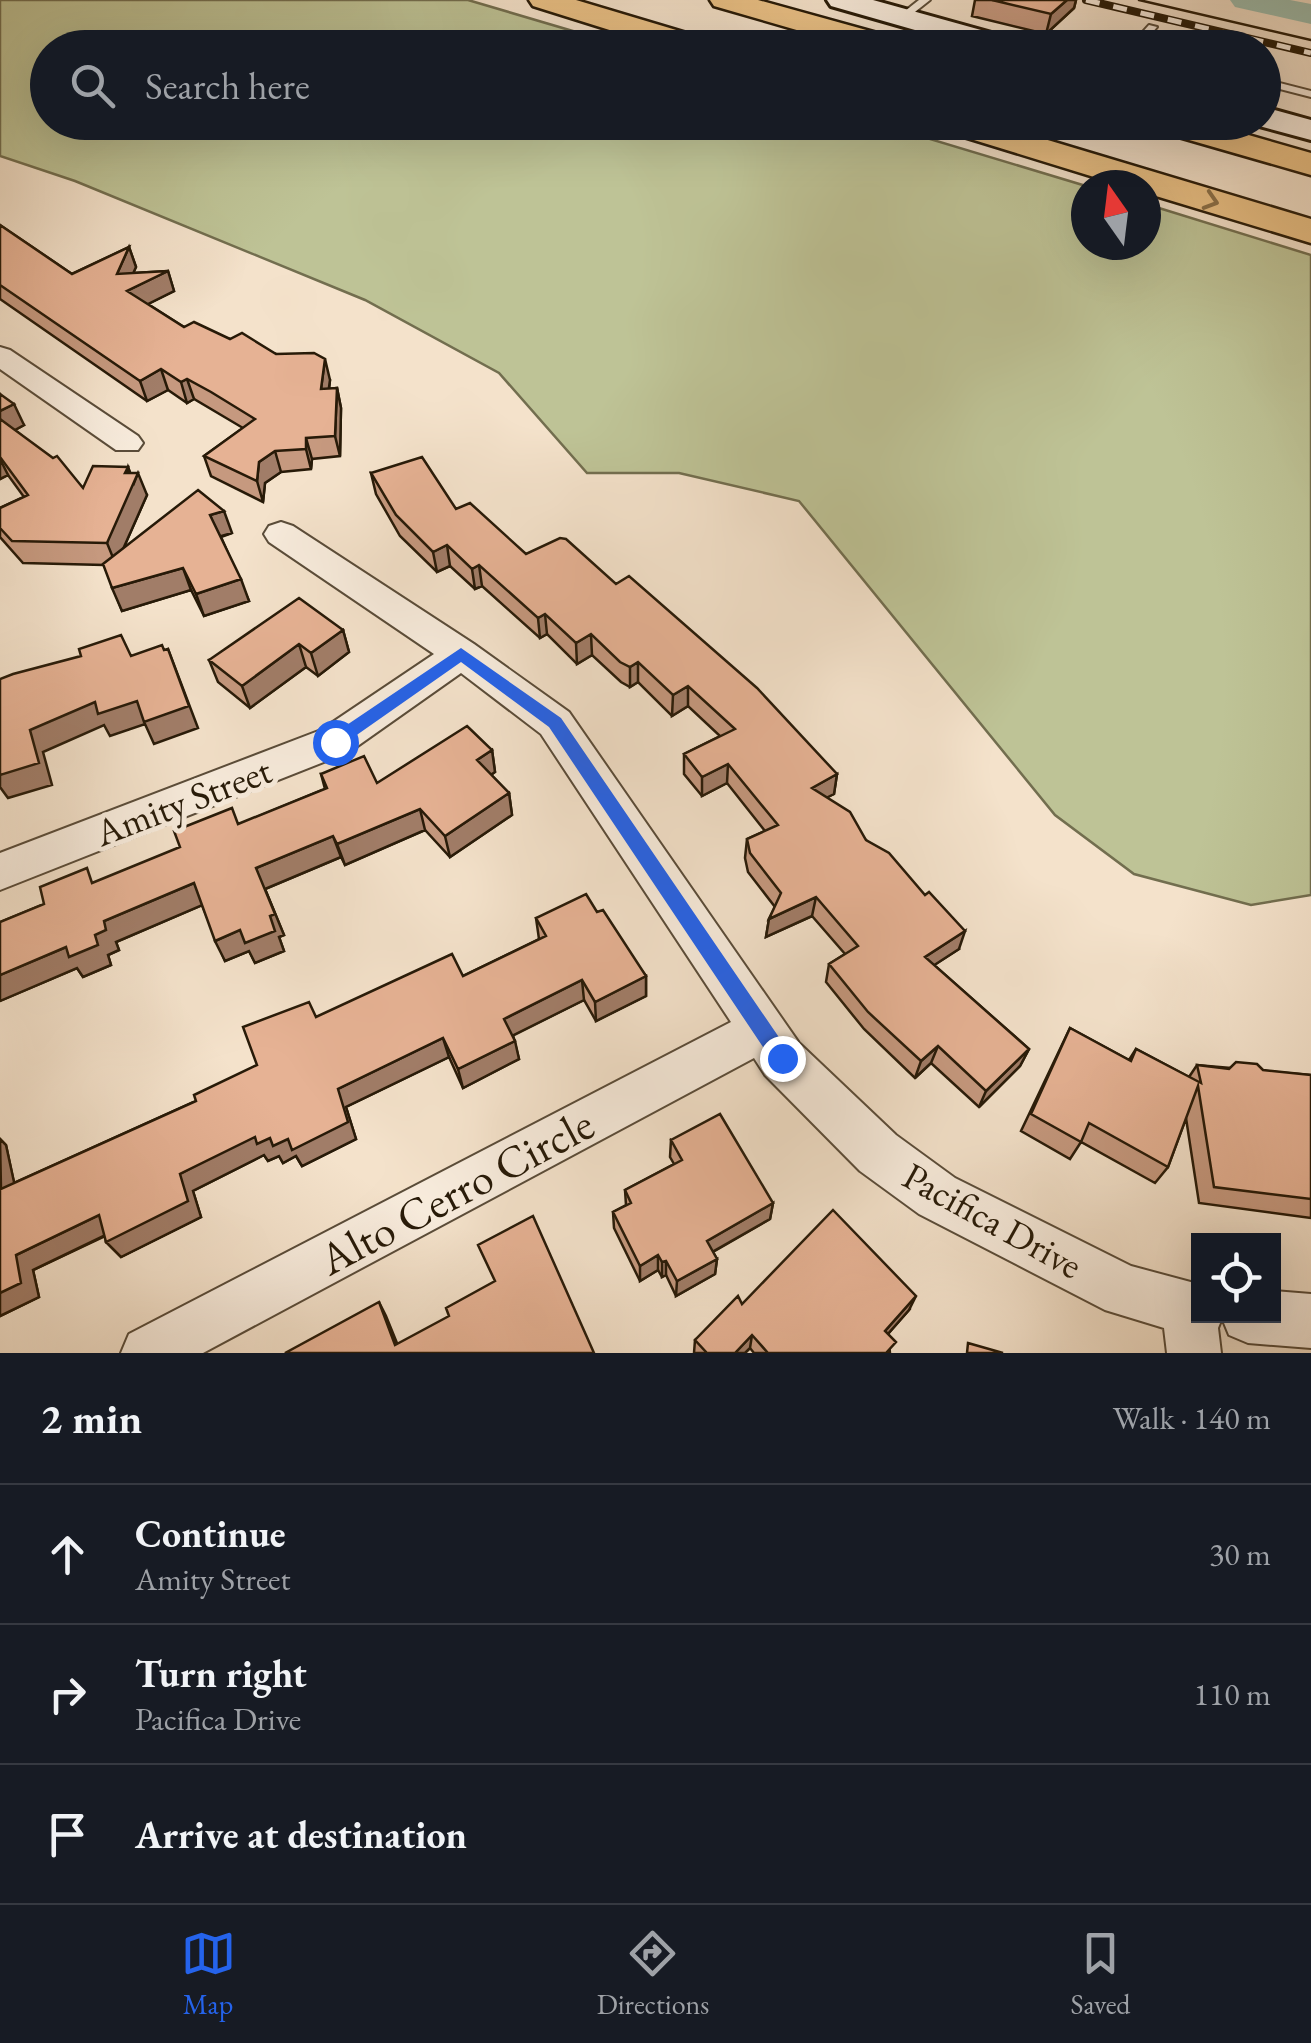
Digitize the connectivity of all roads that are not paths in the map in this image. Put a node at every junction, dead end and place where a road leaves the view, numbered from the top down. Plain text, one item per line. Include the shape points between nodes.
1 (544, 0) edge
2 (725, 0) edge
3 (841, 0) edge
4 (908, 22) edge
5 (1152, 27) dead end
6 (643, 30) edge
7 (940, 30) edge
8 (1149, 30) edge
9 (1281, 86) edge
10 (1311, 94) edge
11 (1281, 122) edge
12 (1311, 130) edge
13 (1010, 140) edge
14 (1226, 140) edge
15 (1311, 164) edge
16 (1311, 231) edge
17 (0, 356) edge
18 (128, 443) dead end
19 (281, 534) dead end
20 (461, 654) junction
21 (0, 872) edge
22 (763, 1028) junction
23 (1281, 1319) edge
24 (1311, 1321) edge
25 (1194, 1325) edge
26 (148, 1353) edge

1 - 6 highway
2 - 4 highway
3 - 4 street
4 - 7 street
5 - 8 lane
9 - 10 lane
11 - 12 street
13 -> 16 highway
14 - 15 highway
17 - 18 street
19 - 20 street, Pacifica Drive
20 - 21 street, Amity Street via 335,742
20 - 22 street, Pacifica Drive via 555,722
22 - 25 street, Pacifica Drive via 782,1058 878,1153 937,1196
22 - 26 street, Alto Cerro Circle
23 - 24 street

